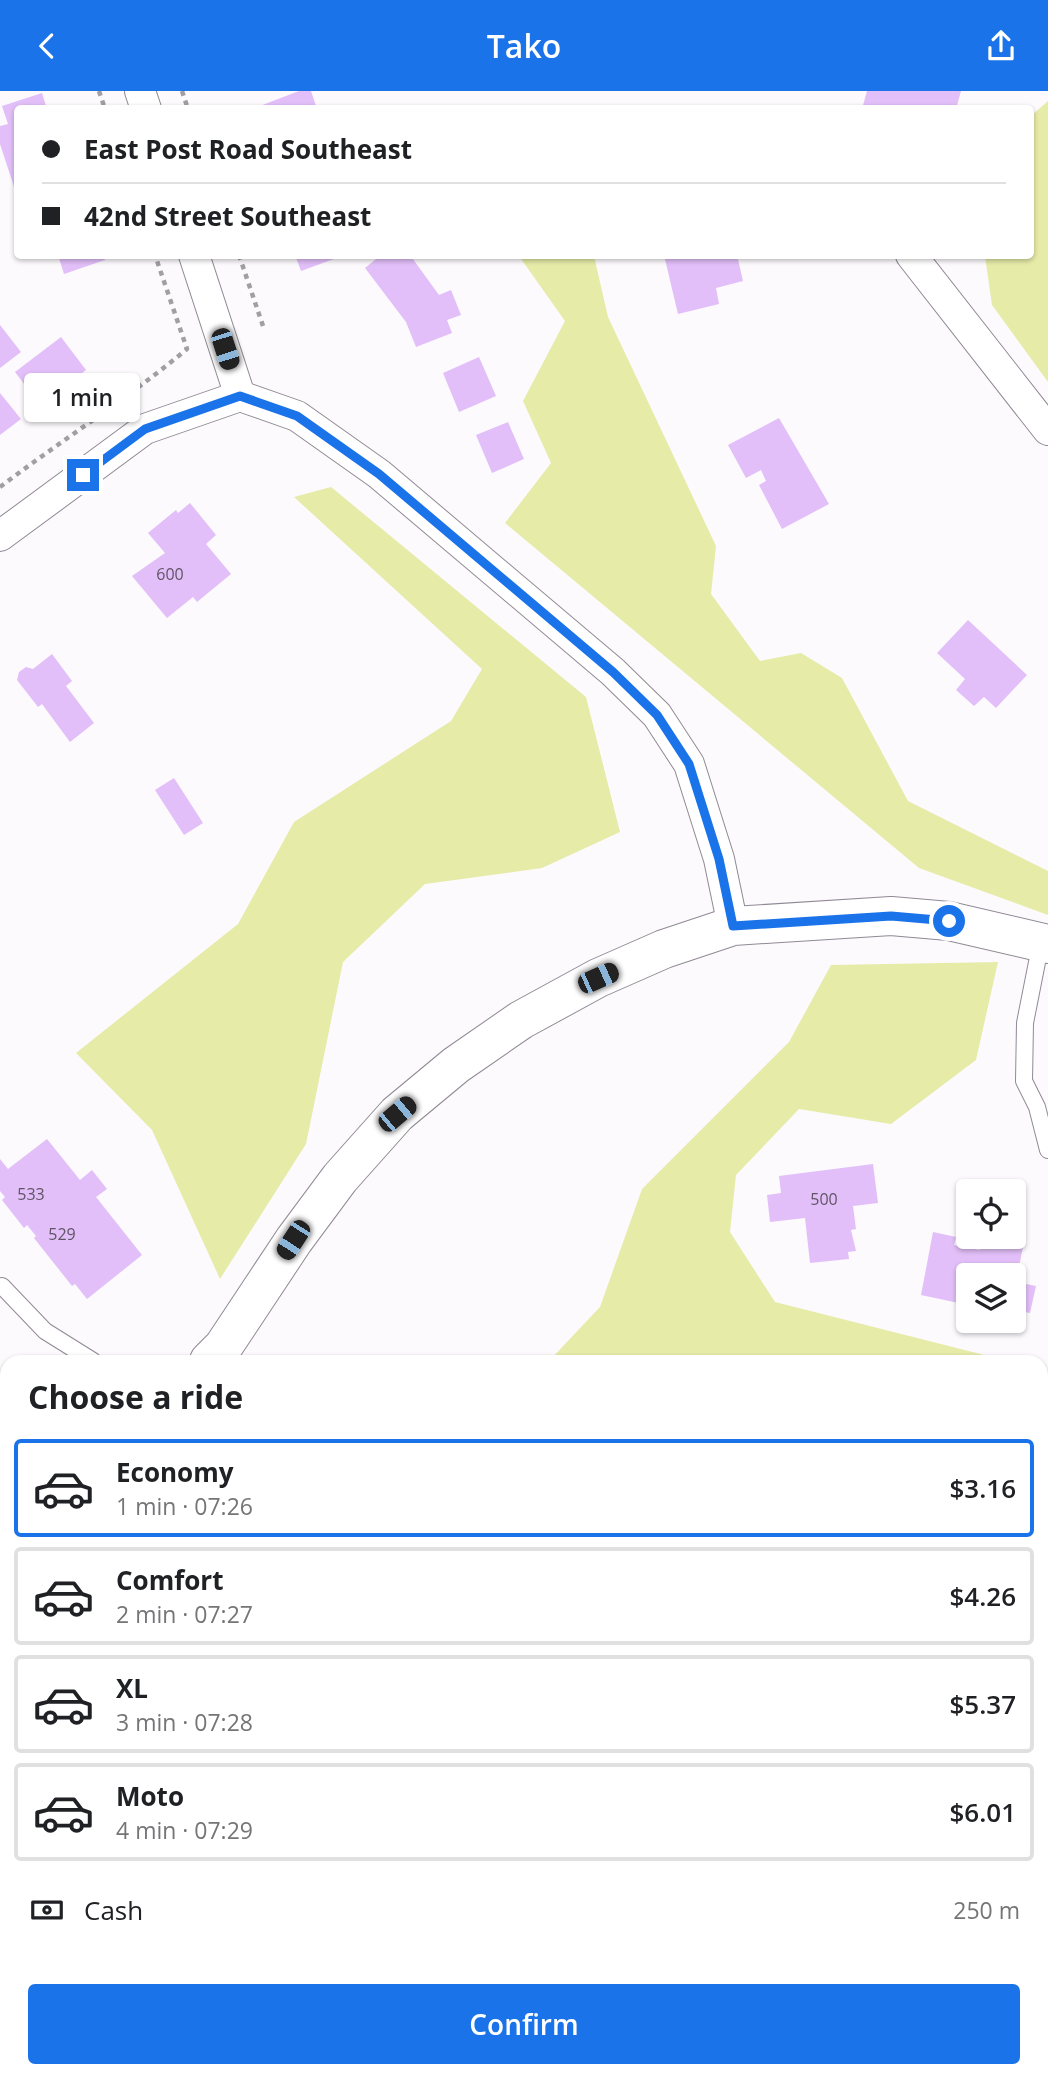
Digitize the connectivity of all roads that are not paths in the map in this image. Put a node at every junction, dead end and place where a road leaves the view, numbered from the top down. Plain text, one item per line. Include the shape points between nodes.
1 (195, 259) edge
2 (914, 259) edge
3 (240, 396) junction
4 (1048, 430) edge
5 (0, 536) edge
6 (733, 926) junction
7 (1044, 943) edge
8 (1048, 1150) edge
9 (2, 1286) dead end
10 (83, 1355) edge
11 (215, 1355) edge

1 - 3 street
2 - 4 street
3 - 5 street via 145,429
3 - 6 street via 297,416 379,474 613,672 657,715 689,764 719,859
6 - 7 main road via 891,916 949,921
6 - 11 main road via 598,978 522,1020 456,1065 397,1114 340,1178
7 - 8 lane via 1025,1023 1024,1081 1037,1107
9 - 10 lane via 45,1331

